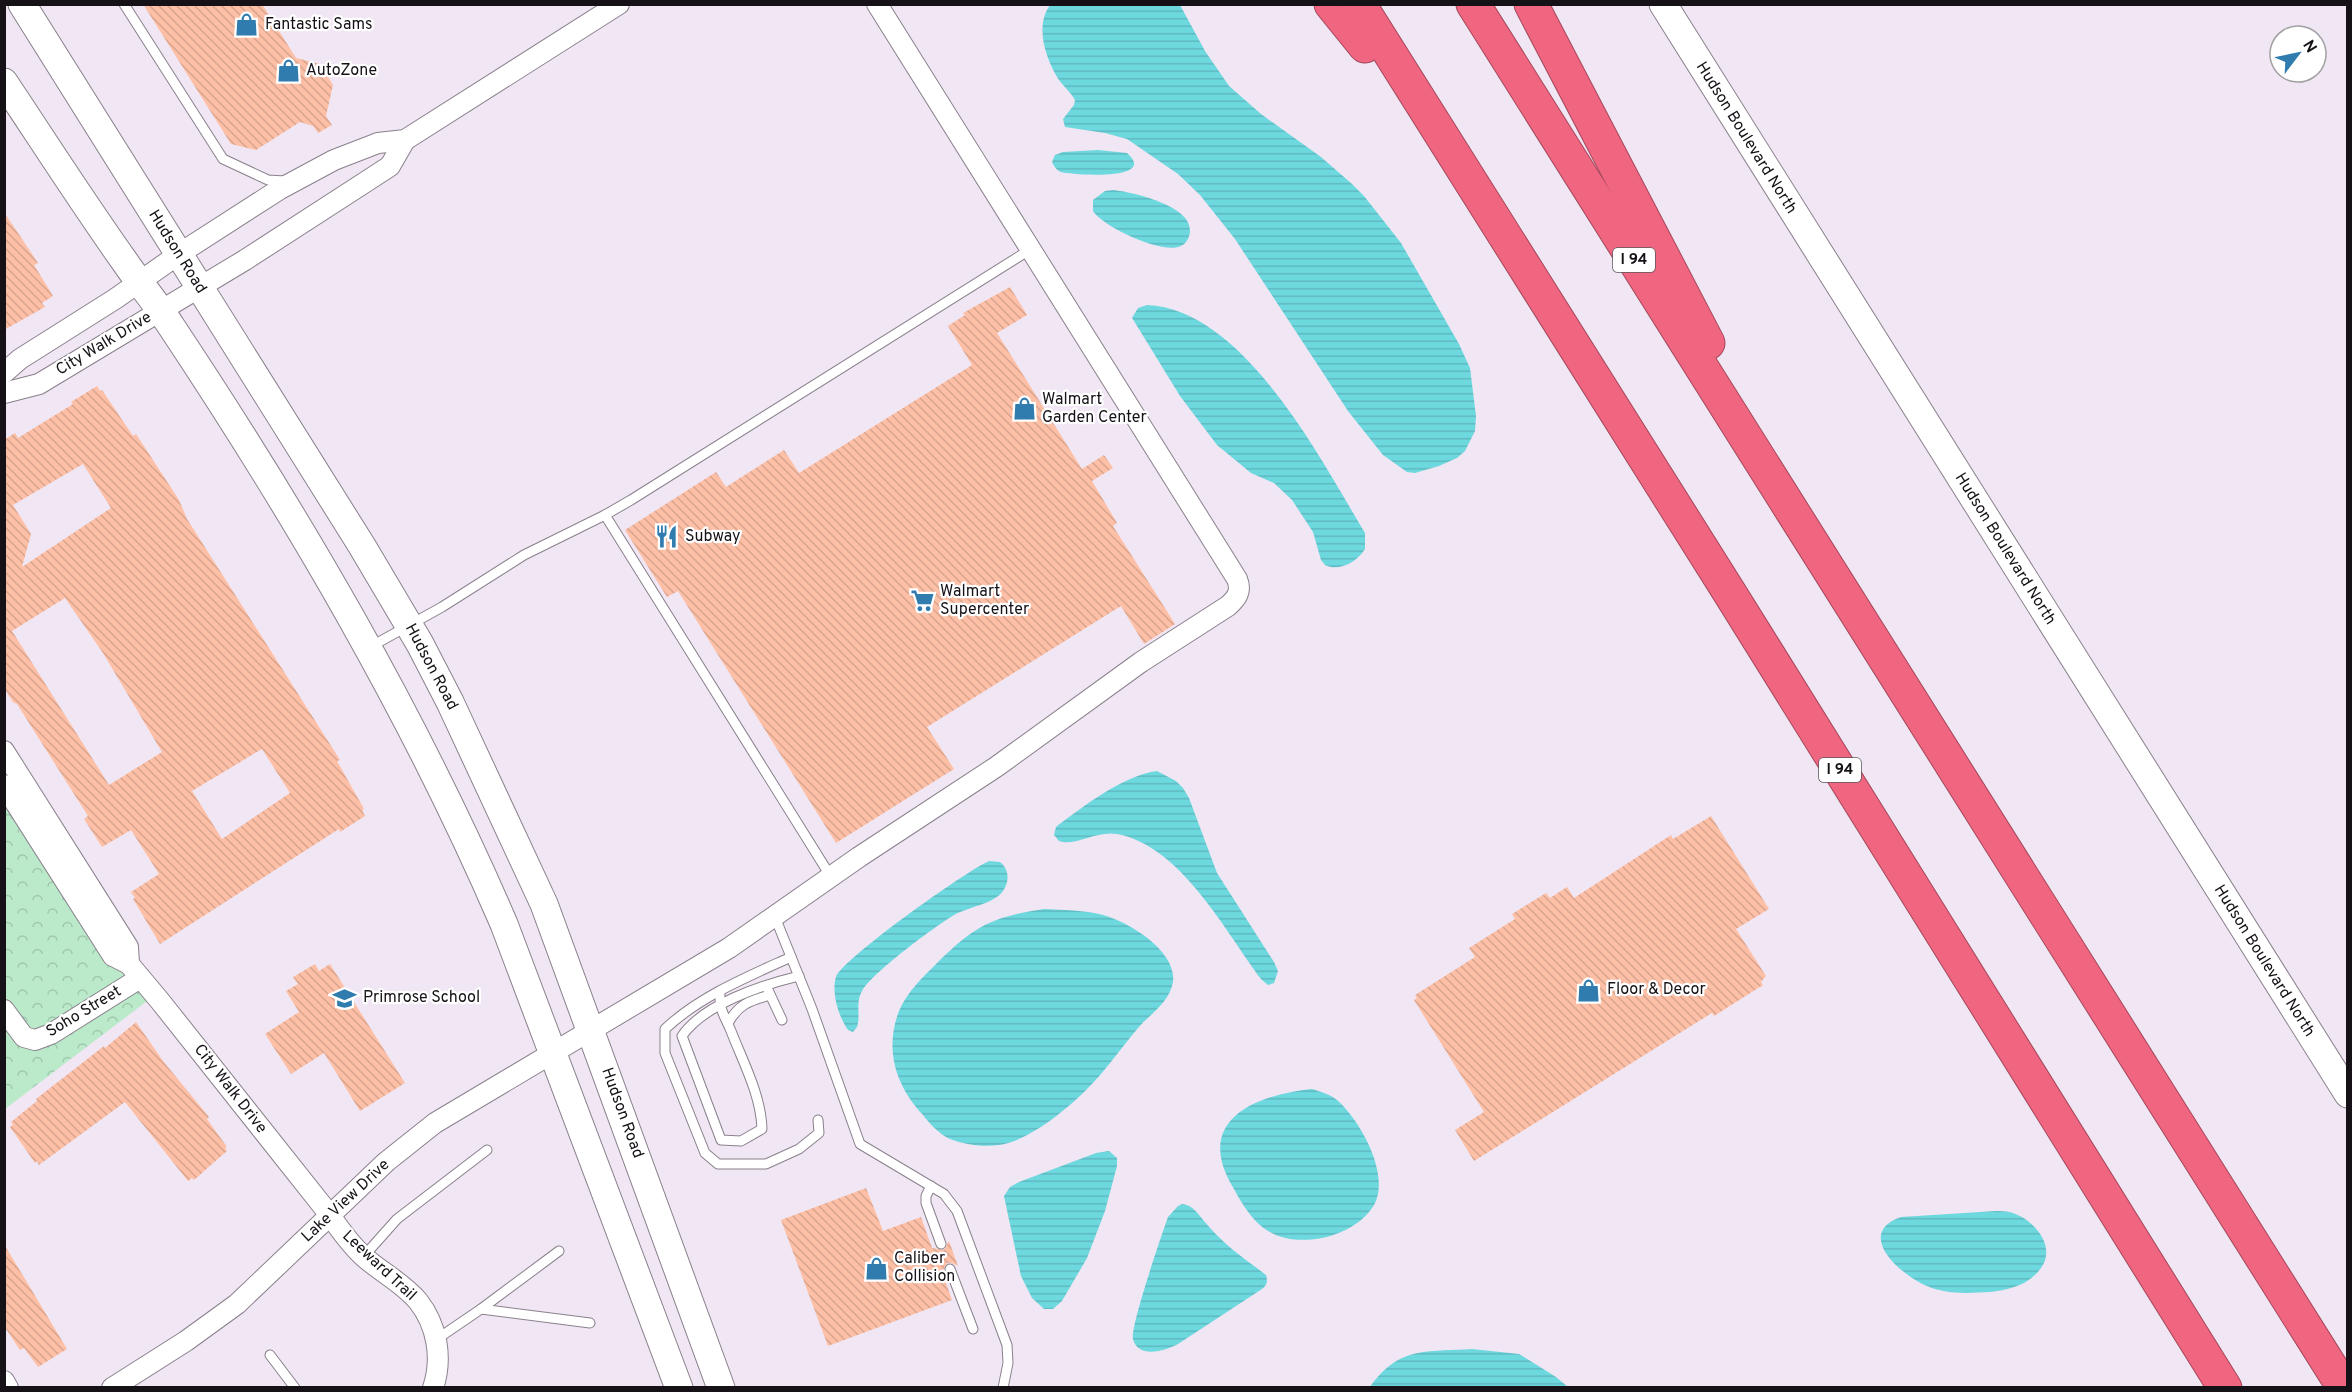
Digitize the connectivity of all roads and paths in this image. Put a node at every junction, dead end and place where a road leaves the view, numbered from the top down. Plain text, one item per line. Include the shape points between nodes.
1 (22, 4) edge
2 (124, 4) edge
3 (619, 4) edge
4 (876, 4) edge
5 (1331, 4) edge
6 (1359, 4) edge
7 (1473, 4) edge
8 (1531, 4) edge
9 (1663, 4) edge
10 (4, 82) edge
11 (405, 140) junction
12 (1453, 155) junction
13 (302, 177) junction
14 (1031, 249) junction
15 (179, 254) junction
16 (139, 282) junction
17 (199, 286) junction
18 (160, 310) junction
19 (4, 373) edge
20 (4, 393) edge
21 (605, 515) junction
22 (1795, 516) junction
23 (409, 625) junction
24 (369, 648) junction
25 (4, 751) edge
26 (4, 785) edge
27 (831, 877) junction
28 (775, 917) junction
29 (791, 957) junction
30 (135, 971) junction
31 (799, 976) junction
32 (767, 984) junction
33 (720, 991) junction
34 (770, 995) junction
35 (719, 1006) junction
36 (4, 1010) edge
37 (783, 1020) dead end
38 (728, 1023) junction
39 (591, 1029) junction
40 (553, 1053) junction
41 (2348, 1094) edge
42 (818, 1120) dead end
43 (488, 1150) dead end
44 (931, 1186) junction
45 (329, 1215) junction
46 (941, 1244) dead end
47 (559, 1251) dead end
48 (364, 1256) junction
49 (950, 1269) dead end
50 (481, 1309) junction
51 (590, 1323) dead end
52 (973, 1329) dead end
53 (437, 1339) junction
54 (270, 1355) dead end
55 (4, 1381) edge
56 (8, 1388) edge
57 (112, 1388) edge
58 (295, 1388) edge
59 (433, 1388) edge
60 (679, 1388) edge
61 (721, 1388) edge
62 (1003, 1388) edge
63 (2225, 1388) edge
64 (2344, 1388) edge

1 - 15 street, Hudson Road
2 - 13 lane via 216,150 227,161 272,182
3 - 11 street
4 - 14 street
5 - 12 highway
6 - 12 highway, I 94
7 - 22 highway, I 94
8 - 22 highway via 1670,267
9 - 41 street, Hudson Boulevard North
10 - 16 street
11 - 13 street, City Walk Drive via 378,143
11 - 17 street, City Walk Drive via 390,166
12 - 63 highway, I 94
13 - 15 street, City Walk Drive
14 - 21 lane
14 - 27 street, Lake View Drive via 1237,579 1239,593 1228,606
15 - 16 street, City Walk Drive
15 - 17 street, Hudson Road
16 - 18 street
16 - 19 street, City Walk Drive
17 - 18 street, City Walk Drive
17 - 23 street, Hudson Road
18 - 20 street, City Walk Drive via 39,384
18 - 24 street via 323,567
21 - 23 lane via 524,555
21 - 27 lane
22 - 64 highway, I 94
23 - 24 lane
23 - 39 street, Hudson Road via 450,702 539,893
24 - 40 street via 476,859
25 - 30 street, City Walk Drive via 128,947
26 - 30 street, City Walk Drive via 112,956
27 - 28 street, Lake View Drive
28 - 29 lane
28 - 39 street, Lake View Drive via 684,976
29 - 31 lane
29 - 33 lane
30 - 36 street, Soho Street via 51,1034 38,1039 24,1037
30 - 45 street, City Walk Drive
31 - 32 lane
31 - 44 lane via 860,1144
32 - 34 lane
32 - 35 lane
33 - 35 lane
33 - 42 lane via 665,1029 665,1053 705,1153 718,1164 766,1164 800,1149 819,1133
34 - 37 lane
34 - 38 lane via 750,1001 735,1011
35 - 38 lane
35 - 38 lane via 688,1026 682,1036 721,1140 741,1141 762,1129 761,1110
39 - 40 street, Lake View Drive
39 - 61 street, Hudson Road
40 - 45 street, Lake View Drive via 425,1130
40 - 60 street
43 - 48 lane via 397,1219
44 - 46 lane via 925,1198
44 - 62 lane via 949,1199 957,1211 1005,1337 1008,1363
45 - 48 street, Leeward Trail
45 - 57 street, Lake View Drive via 225,1314
47 - 50 lane
48 - 53 street, Leeward Trail via 418,1301
49 - 52 lane
50 - 51 lane
50 - 53 lane
53 - 59 street, Leeward Trail
54 - 58 lane
55 - 56 street

